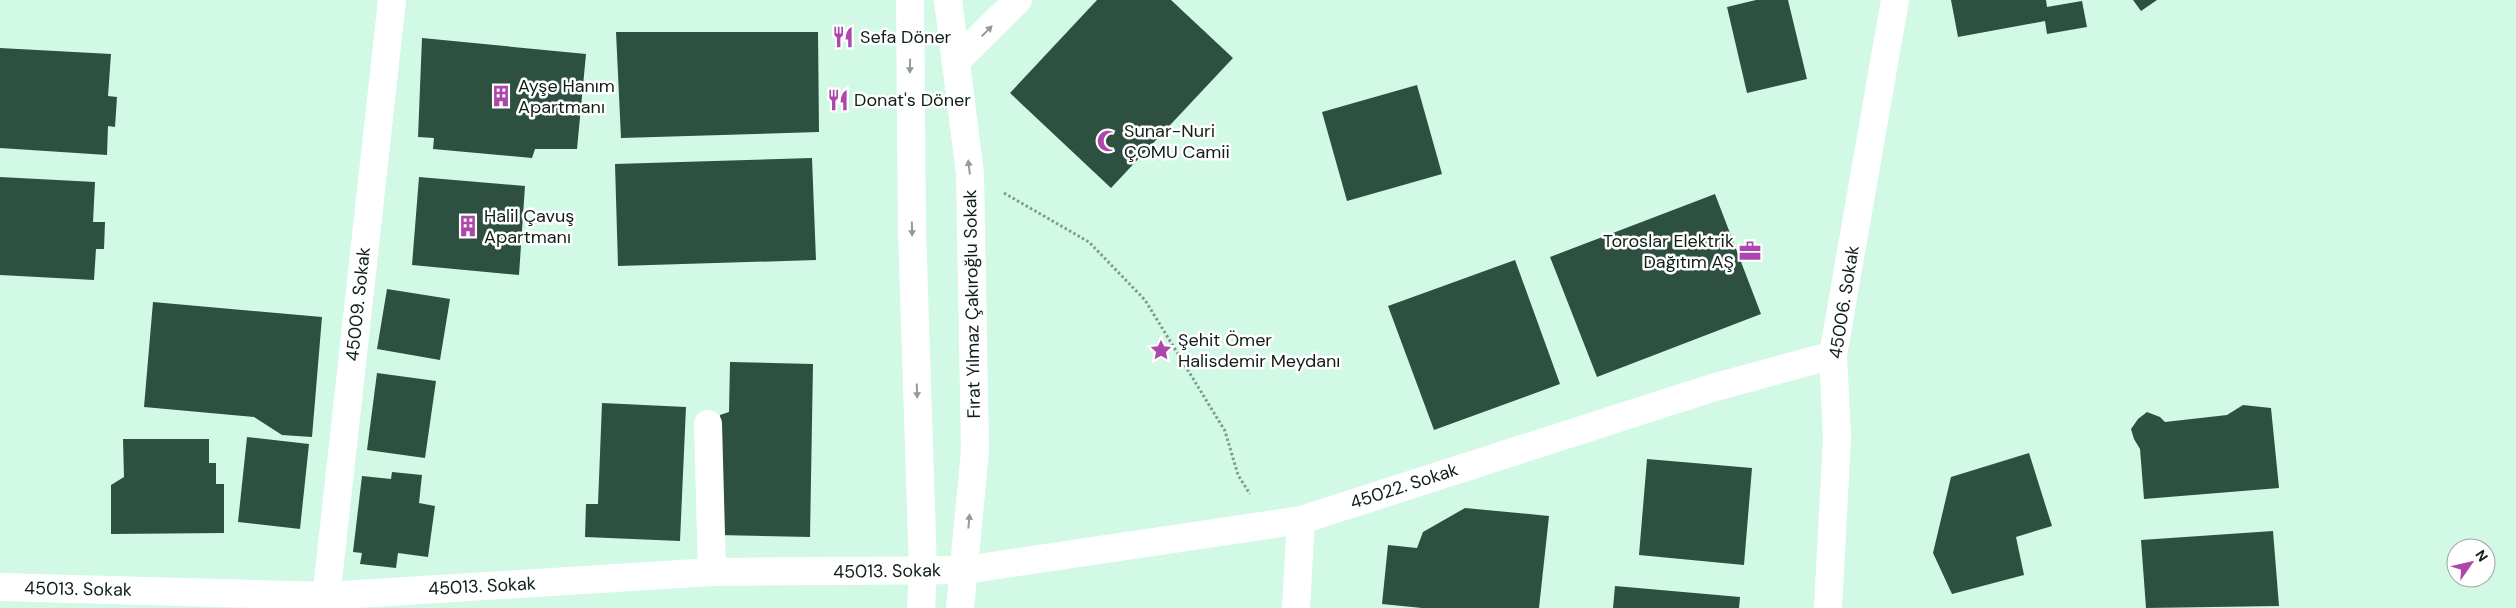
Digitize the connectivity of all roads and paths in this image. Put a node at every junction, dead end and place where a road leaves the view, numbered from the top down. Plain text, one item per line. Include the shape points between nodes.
1 (392, 0) edge
2 (910, 0) edge
3 (948, 0) edge
4 (1018, 0) edge
5 (1895, 0) edge
6 (956, 61) junction
7 (970, 174) junction
8 (1833, 355) junction
9 (708, 424) dead end
10 (1300, 520) junction
11 (1269, 524) junction
12 (965, 570) junction
13 (923, 571) junction
14 (712, 572) junction
15 (0, 587) edge
16 (325, 602) edge
17 (921, 608) edge
18 (960, 608) edge
19 (1296, 608) edge
20 (1828, 608) edge

1 - 16 street, 45009. Sokak
2 -> 13 street via 912,230
3 - 6 street, Fırat Yılmaz Çakıroğlu Sokak
6 -> 4 street
5 - 8 street, 45006. Sokak
7 -> 6 street, Fırat Yılmaz Çakıroğlu Sokak
7 - 11 path via 1089,242 1145,300 1225,431 1238,475
12 -> 7 street, Fırat Yılmaz Çakıroğlu Sokak via 975,451
8 - 10 street, 45022. Sokak via 1712,388
8 - 20 street, 45006. Sokak via 1837,438
9 - 14 street
10 - 11 street, 45022. Sokak
10 - 19 street
11 - 12 street, 45022. Sokak
12 - 13 street, 45013. Sokak
12 - 18 street, Fırat Yılmaz Çakıroğlu Sokak
13 - 14 street, 45013. Sokak
13 - 17 street
14 - 16 street, 45013. Sokak
15 - 16 street, 45013. Sokak

